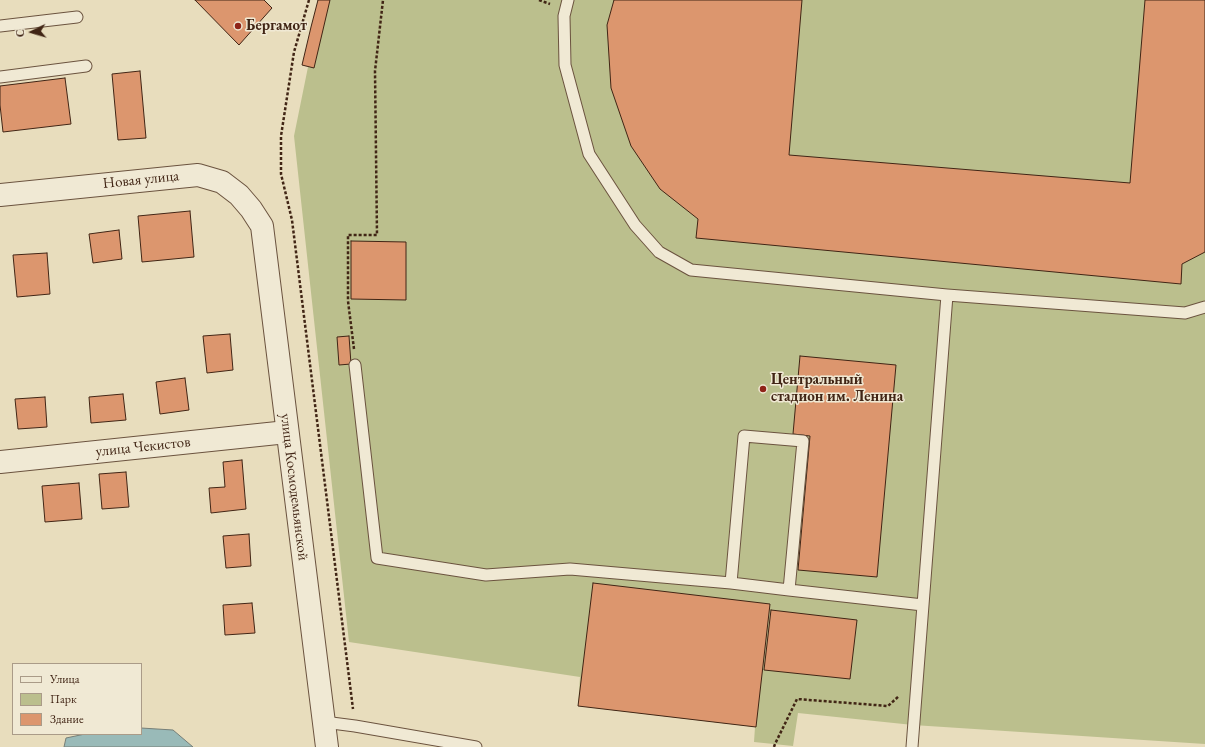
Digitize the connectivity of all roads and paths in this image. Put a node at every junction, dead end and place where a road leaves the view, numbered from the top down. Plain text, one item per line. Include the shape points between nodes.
1 (309, 0) edge
2 (383, 0) edge
3 (568, 0) edge
4 (77, 17) dead end
5 (0, 26) edge
6 (86, 66) dead end
7 (0, 77) edge
8 (0, 195) edge
9 (262, 226) joint
10 (947, 295) junction
11 (1205, 307) edge
12 (1185, 313) junction
13 (1205, 315) edge
14 (355, 365) joint
15 (287, 432) junction
16 (0, 462) edge
17 (731, 583) junction
18 (789, 590) junction
19 (923, 605) junction
20 (918, 680) junction
21 (324, 722) junction
22 (355, 726) junction
23 (327, 747) edge
24 (476, 747) edge
25 (774, 747) edge
26 (912, 747) edge

1 - 22 path via 294,52 281,136 281,174 292,220
2 - 14 path via 376,71 377,235 348,235 348,301
3 - 10 lane via 564,16 564,65 589,154 634,225 659,252 691,270
4 - 5 lane
6 - 7 lane
8 - 9 street, Новая улица via 198,175 222,182 239,195 252,208
9 - 15 street, улица Космодемьянской
10 - 12 lane
10 - 19 lane
11 - 12 lane
12 - 13 lane
14 - 17 lane via 377,558 486,575 570,569
15 - 16 street, улица Чекистов
15 - 21 street, улица Космодемьянской
17 - 18 lane
17 - 18 lane via 744,436 803,441
18 - 19 lane
19 - 20 lane
20 - 25 path via 888,706 797,699
20 - 26 lane
21 - 22 lane
21 - 23 street, улица Космодемьянской
22 - 24 lane

